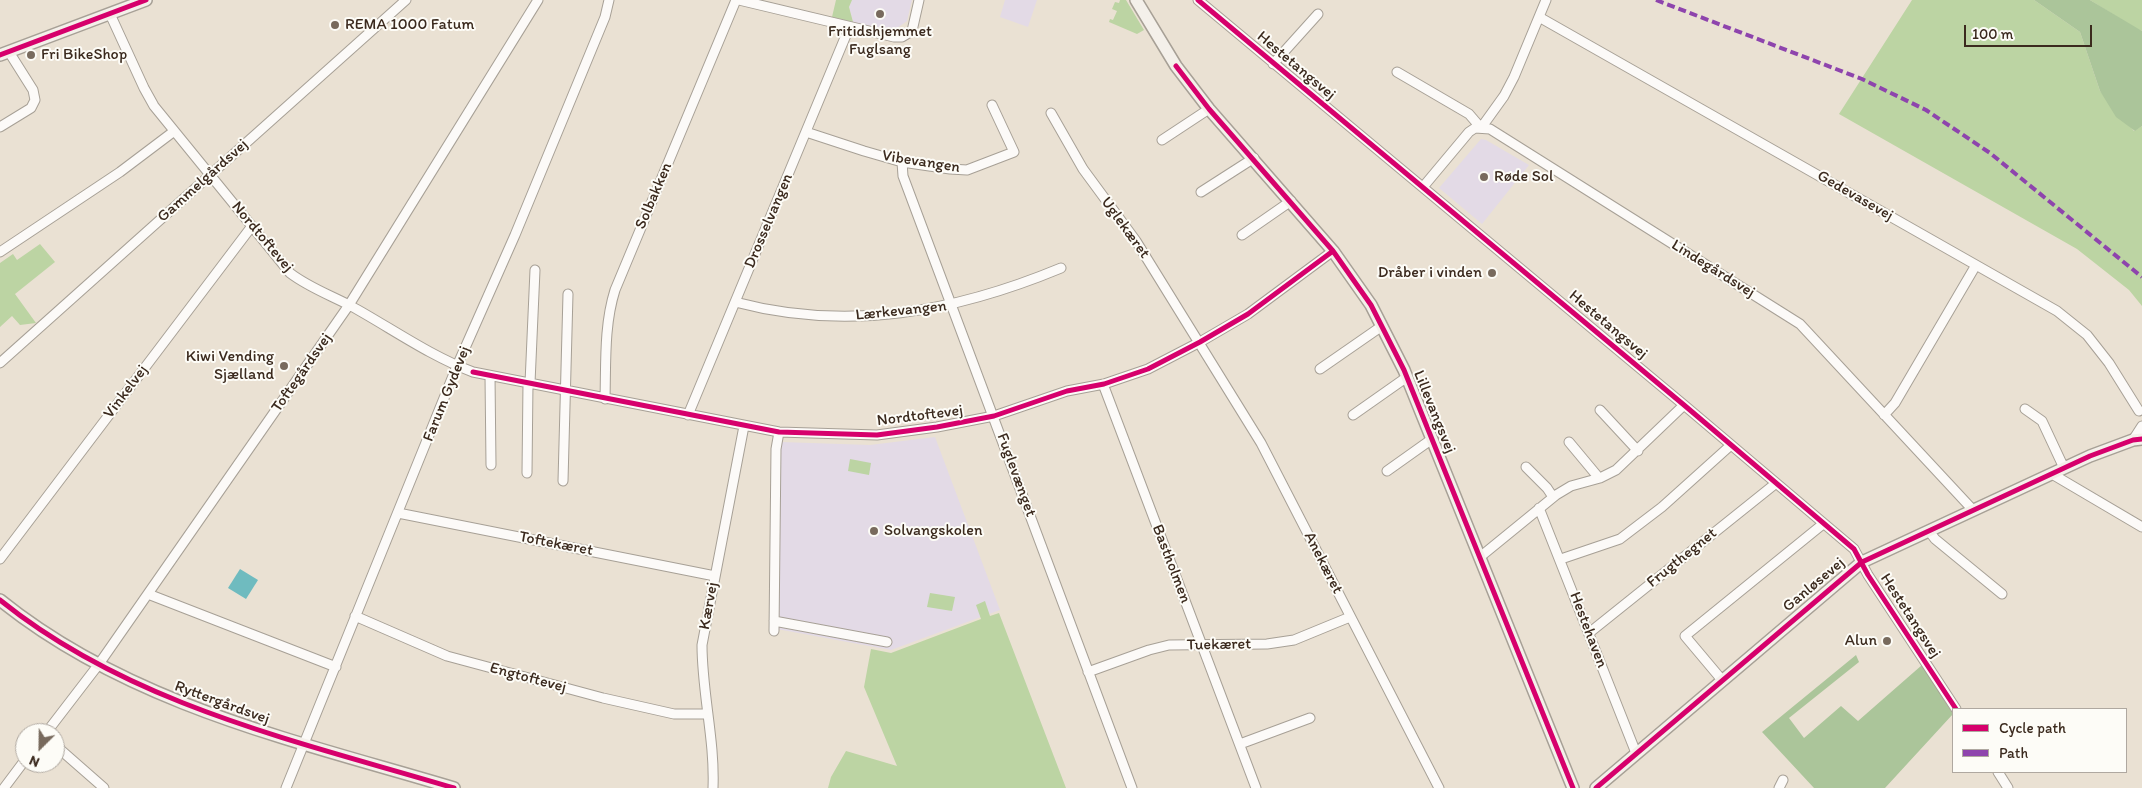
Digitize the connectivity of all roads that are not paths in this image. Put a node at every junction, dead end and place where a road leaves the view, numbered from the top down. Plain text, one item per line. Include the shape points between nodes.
1 (146, 0) edge
2 (406, 0) edge
3 (538, 0) edge
4 (609, 0) edge
5 (737, 0) edge
6 (919, 0) edge
7 (1136, 0) edge
8 (1198, 0) edge
9 (1546, 0) edge
10 (110, 14) junction
11 (1318, 14) dead end
12 (1539, 18) junction
13 (849, 28) junction
14 (4, 54) edge
15 (1273, 64) junction
16 (1397, 72) dead end
17 (992, 105) dead end
18 (1209, 109) junction
19 (1051, 113) dead end
20 (0, 127) edge
21 (1481, 128) junction
22 (173, 132) junction
23 (806, 132) junction
24 (1162, 140) dead end
25 (1254, 158) junction
26 (902, 162) junction
27 (209, 176) junction
28 (1423, 187) junction
29 (1201, 192) dead end
30 (1291, 201) junction
31 (252, 226) junction
32 (1242, 235) dead end
33 (1333, 250) junction
34 (0, 252) edge
35 (1976, 265) junction
36 (1061, 268) dead end
37 (535, 270) dead end
38 (568, 294) dead end
39 (735, 302) junction
40 (349, 305) junction
41 (953, 305) junction
42 (1382, 326) junction
43 (1200, 342) junction
44 (0, 363) edge
45 (457, 366) junction
46 (1320, 369) dead end
47 (490, 376) junction
48 (1407, 378) junction
49 (529, 383) junction
50 (1103, 384) junction
51 (566, 391) junction
52 (605, 399) junction
53 (1684, 405) junction
54 (2025, 409) dead end
55 (1600, 410) dead end
56 (2140, 411) dead end
57 (688, 415) junction
58 (1884, 415) junction
59 (994, 416) junction
60 (1353, 416) dead end
61 (744, 426) junction
62 (2142, 426) edge
63 (779, 432) junction
64 (1432, 439) junction
65 (2137, 440) edge
66 (1569, 442) dead end
67 (1731, 445) junction
68 (1638, 450) junction
69 (491, 465) dead end
70 (1526, 467) dead end
71 (2064, 468) junction
72 (1387, 471) dead end
73 (527, 473) dead end
74 (2052, 474) junction
75 (1599, 478) junction
76 (563, 481) dead end
77 (1775, 484) junction
78 (1553, 497) junction
79 (1539, 508) junction
80 (1973, 510) junction
81 (398, 513) junction
82 (1823, 524) junction
83 (2142, 527) edge
84 (1929, 531) junction
85 (1480, 557) junction
86 (0, 558) edge
87 (1561, 559) junction
88 (1862, 562) junction
89 (715, 576) junction
90 (148, 594) junction
91 (2002, 594) dead end
92 (0, 600) edge
93 (355, 616) junction
94 (1350, 616) junction
95 (774, 621) junction
96 (774, 631) dead end
97 (1589, 633) junction
98 (887, 642) dead end
99 (1201, 645) junction
100 (99, 664) junction
101 (336, 667) junction
102 (1088, 672) junction
103 (1722, 680) junction
104 (1955, 708) edge
105 (708, 714) junction
106 (1310, 718) dead end
107 (54, 723) edge
108 (304, 744) junction
109 (1240, 744) junction
110 (1636, 753) junction
111 (65, 754) edge
112 (15, 773) edge
113 (1999, 773) edge
114 (4, 788) edge
115 (104, 788) edge
116 (286, 788) edge
117 (454, 788) edge
118 (714, 788) edge
119 (1132, 788) edge
120 (1256, 788) edge
121 (1439, 788) edge
122 (1573, 788) edge
123 (1596, 788) edge
124 (2008, 788) edge

1 - 10 street
2 - 27 street, Gammelgårdsvej
3 - 40 street, Toftegårdsvej
4 - 45 street, Farum Gydevej via 606,17 523,218
5 - 13 street
5 - 52 street, Solbakken via 615,290 607,328
6 - 13 street via 912,31 907,35 894,37
7 - 18 street, Lillevangsvej via 1176,66
8 - 15 street, Hestetangsvej
9 - 12 street
10 - 14 street
10 - 22 street, Nordtoftevej via 144,88
11 - 15 street, Hestetangsvej
12 - 21 street via 1504,96
12 - 35 street, Gedevasevej
13 - 23 street, Drosselvangen
14 - 20 street via 32,90 35,100 30,108
15 - 28 street, Hestetangsvej
16 - 21 street via 1469,114
17 - 26 street, Vibevangen via 1014,152 967,170
18 - 24 street
18 - 25 street, Lillevangsvej
19 - 43 street, Uglekæret via 1083,169 1136,240
21 - 28 street via 1469,132
21 - 58 street, Lindegårdsvej via 1490,129 1792,318
22 - 27 street, Nordtoftevej
22 - 34 street via 120,172
23 - 26 street, Vibevangen
23 - 39 street, Drosselvangen
25 - 29 street
25 - 30 street, Lillevangsvej
26 - 41 street, Fuglevænget via 904,176
27 - 31 street, Nordtoftevej
27 - 44 street, Gammelgårdsvej
28 - 53 street, Hestetangsvej
30 - 32 street
30 - 33 street, Lillevangsvej
31 - 40 street, Nordtoftevej via 290,273
31 - 86 street, Vinkelvej
33 - 42 street, Lillevangsvej
33 - 43 street, Nordtoftevej via 1248,314
35 - 56 street, Gedevasevej via 2057,311 2087,335
35 - 58 street via 1895,403
36 - 41 street, Lærkevangen
37 - 49 street
38 - 51 street
39 - 41 street, Lærkevangen via 811,316 902,314
39 - 57 street, Drosselvangen
40 - 45 street, Nordtoftevej
40 - 90 street, Toftegårdsvej
41 - 59 street, Fuglevænget
42 - 46 street
42 - 48 street, Lillevangsvej
43 - 50 street, Nordtoftevej via 1148,368
43 - 94 street, Anekæret via 1261,443
45 - 47 street, Nordtoftevej
45 - 81 street, Farum Gydevej
47 - 49 street, Nordtoftevej
47 - 69 street
48 - 60 street, Lillevangsvej
48 - 64 street, Lillevangsvej
49 - 51 street, Nordtoftevej
49 - 73 street
50 - 59 street, Nordtoftevej via 1067,391
50 - 99 street, Bastholmen
51 - 52 street, Nordtoftevej
51 - 76 street
52 - 57 street, Nordtoftevej
53 - 67 street, Hestetangsvej
53 - 68 street
54 - 71 street via 2042,422
55 - 68 street
57 - 61 street, Nordtoftevej
58 - 80 street, Lindegårdsvej
59 - 63 street, Nordtoftevej via 877,435
59 - 102 street, Fuglevænget
61 - 63 street, Nordtoftevej
61 - 89 street, Kærvej
62 - 65 street
63 - 95 street via 776,449
64 - 72 street, Lillevangsvej
64 - 85 street, Lillevangsvej
65 - 71 street, Ganløsevej via 2108,448
66 - 75 street
67 - 77 street, Hestetangsvej
67 - 87 street via 1662,507 1620,539
68 - 75 street via 1616,470
70 - 78 street
71 - 74 street, Ganløsevej
74 - 80 street, Ganløsevej
74 - 83 street
75 - 78 street via 1570,486
77 - 82 street, Hestetangsvej
77 - 97 street, Frugthegnet
78 - 79 street
79 - 85 street
79 - 87 street, Hestehaven
80 - 84 street, Ganløsevej
81 - 89 street, Toftekæret
81 - 93 street, Farum Gydevej
82 - 88 street, Hestetangsvej via 1854,549
82 - 103 street via 1685,636
84 - 88 street, Ganløsevej
84 - 91 street
85 - 122 street, Lillevangsvej
87 - 97 street, Hestehaven
88 - 103 street, Ganløsevej
88 - 104 street, Hestetangsvej
89 - 105 street, Kærvej via 702,645
90 - 100 street, Toftegårdsvej
90 - 101 street
92 - 100 street, Ryttergårdsvej
93 - 101 street, Farum Gydevej
93 - 105 street, Engtoftevej via 448,656 674,714
94 - 99 street, Tuekæret via 1294,640 1267,644
94 - 121 street, Anekæret
95 - 96 street
95 - 98 street
97 - 110 street, Hestehaven
99 - 102 street, Tuekæret via 1169,645 1148,650
99 - 109 street, Bastholmen
100 - 107 street, Toftegårdsvej
100 - 108 street, Ryttergårdsvej via 176,701
101 - 108 street, Farum Gydevej
102 - 119 street, Fuglevænget
103 - 110 street, Ganløsevej
105 - 118 street, Kærvej
106 - 109 street
108 - 116 street, Farum Gydevej
108 - 117 street, Ryttergårdsvej
109 - 120 street, Bastholmen
110 - 123 street, Ganløsevej
111 - 115 street
112 - 114 street
113 - 124 street

